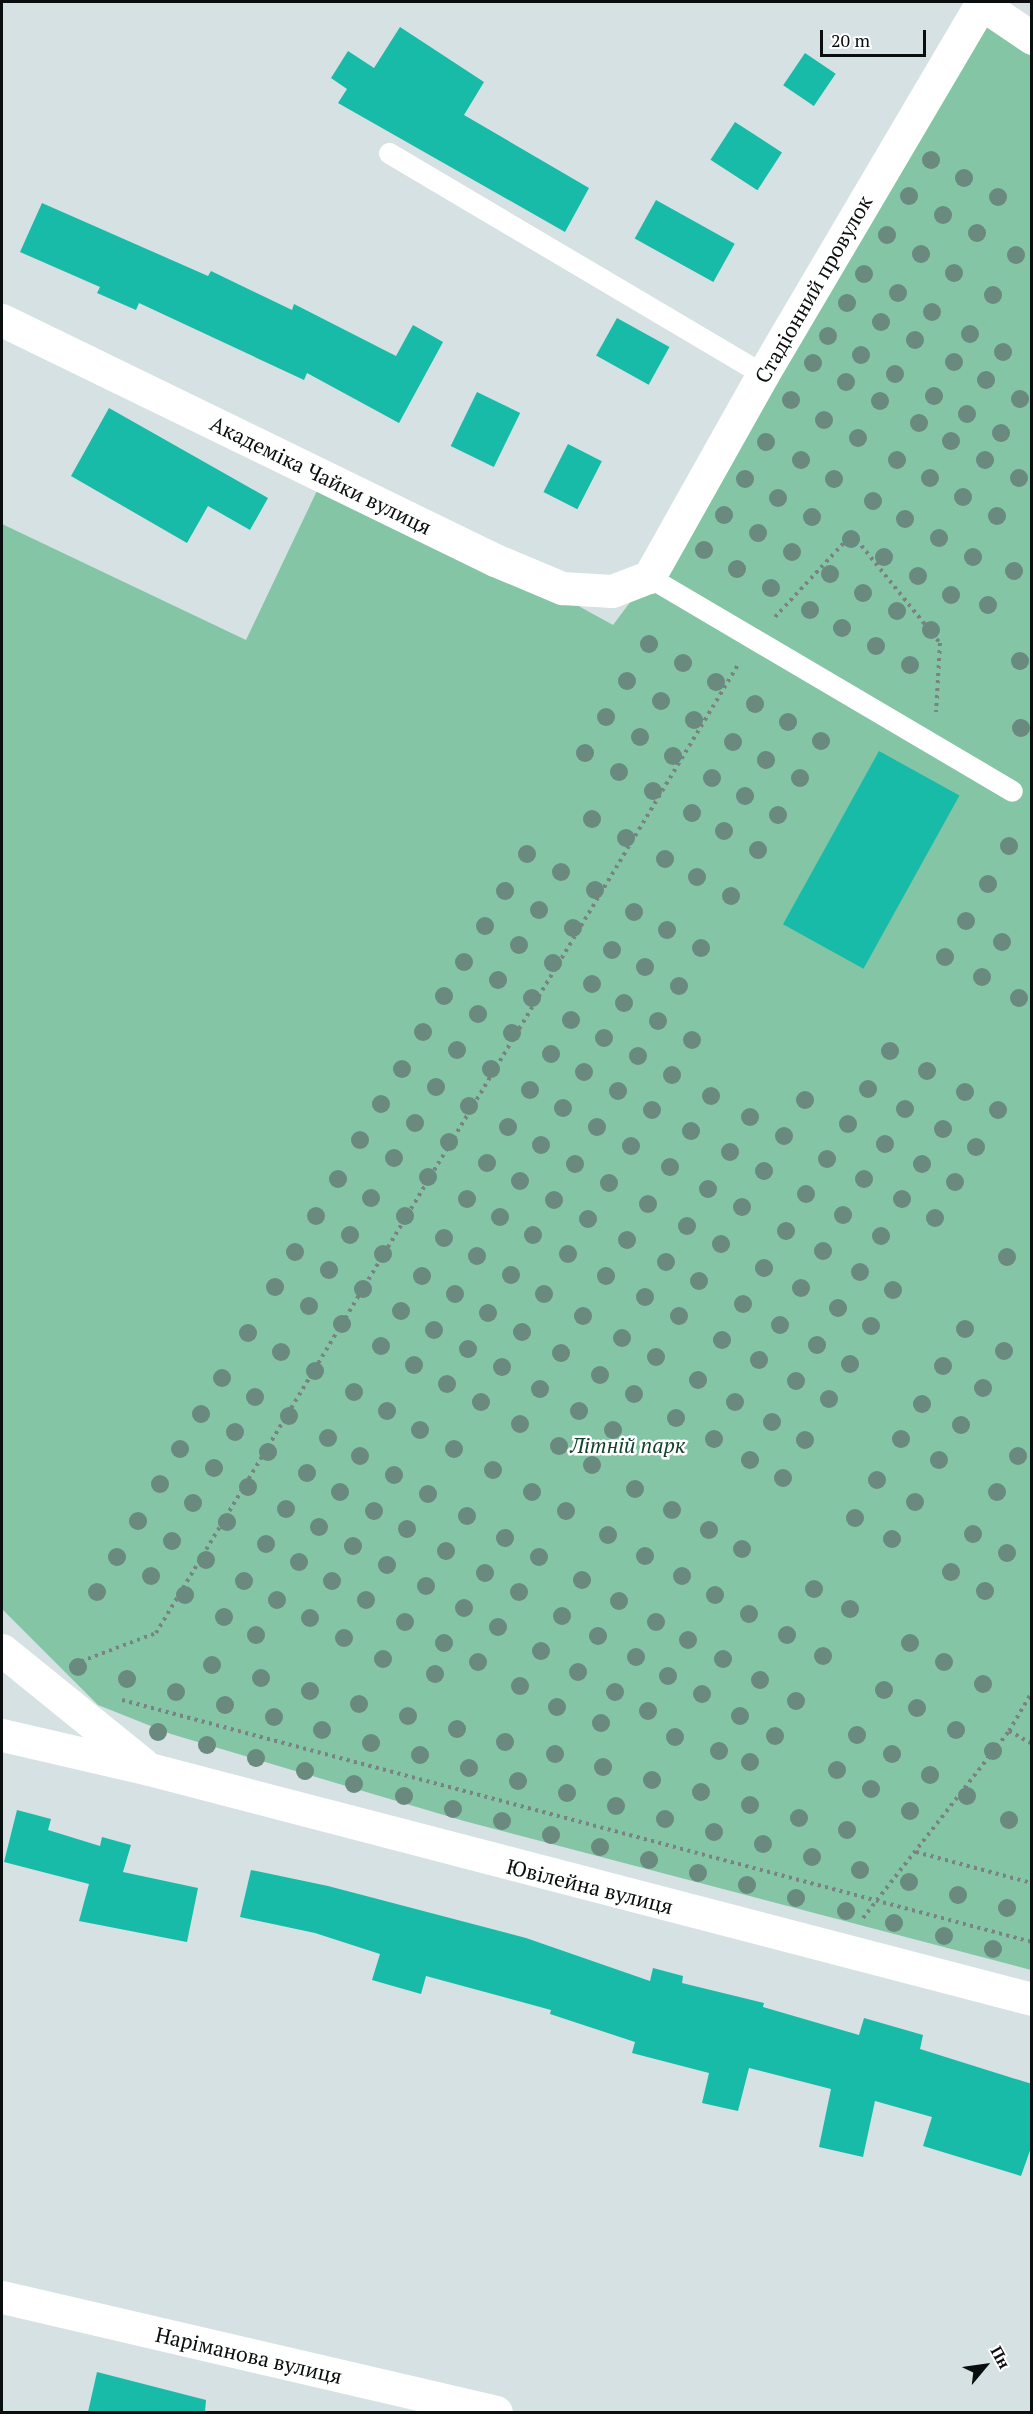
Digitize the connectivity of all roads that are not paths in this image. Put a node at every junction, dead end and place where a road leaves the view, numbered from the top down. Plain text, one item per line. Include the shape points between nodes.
1 (980, 3) edge
2 (1032, 38) edge
3 (389, 153) dead end
4 (2, 320) edge
5 (763, 374) junction
6 (649, 577) junction
7 (1012, 791) dead end
8 (2, 1650) edge
9 (2, 1735) edge
10 (149, 1769) junction
11 (1032, 1999) edge
12 (2, 2297) edge
13 (496, 2412) edge

1 - 2 street
1 - 5 street, Стадіонний провулок
3 - 5 lane
4 - 6 street, Академіка Чайки вулиця via 495,560 562,588 612,591
5 - 6 street, Стадіонний провулок
6 - 7 lane
8 - 10 street, Ювілейна вулиця
9 - 10 street, Ювілейна вулиця
10 - 11 street, Ювілейна вулиця
12 - 13 street, Наріманова вулиця

